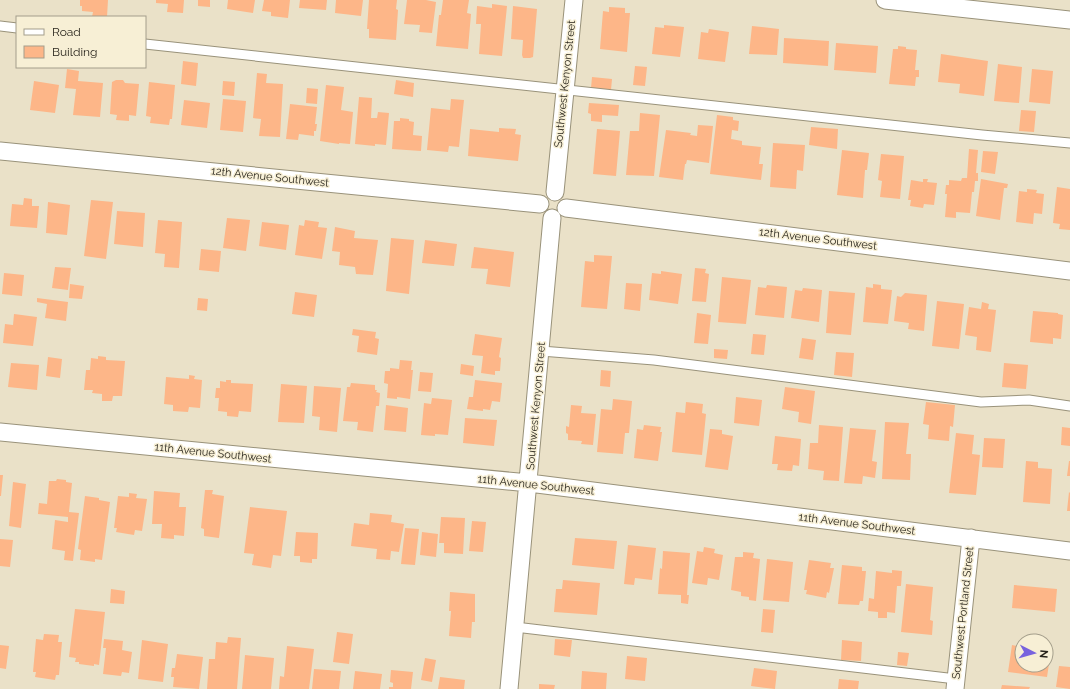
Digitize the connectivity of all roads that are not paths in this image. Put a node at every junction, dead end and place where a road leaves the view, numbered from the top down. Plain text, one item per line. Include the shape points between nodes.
1 (574, 0) edge
2 (885, 0) edge
3 (1070, 20) edge
4 (0, 26) edge
5 (16, 28) edge
6 (146, 44) edge
7 (565, 90) junction
8 (1070, 143) edge
9 (0, 151) edge
10 (555, 192) junction
11 (540, 204) junction
12 (566, 208) junction
13 (552, 218) junction
14 (1070, 271) edge
15 (540, 351) junction
16 (1070, 406) edge
17 (0, 432) edge
18 (529, 483) junction
19 (971, 538) junction
20 (1070, 551) edge
21 (514, 627) junction
22 (955, 684) edge
23 (509, 689) edge

1 - 7 street, Southwest Kenyon Street
2 - 3 street
4 - 5 lane
6 - 7 lane
7 - 8 lane
7 - 10 street, Southwest Kenyon Street
9 - 11 street, 12th Avenue Southwest
10 - 11 street via 545,195
10 - 12 street via 564,197
11 - 13 street via 543,214
12 - 13 street via 559,217
12 - 14 street, 12th Avenue Southwest
13 - 15 street, Southwest Kenyon Street
15 - 16 lane via 654,360 980,402 1029,400
15 - 18 street, Southwest Kenyon Street
17 - 18 street, 11th Avenue Southwest
18 - 19 street, 11th Avenue Southwest
18 - 21 street, Southwest Kenyon Street
19 - 20 street, 11th Avenue Southwest
19 - 22 street, Southwest Portland Street
21 - 22 lane
21 - 23 street, Southwest Kenyon Street

